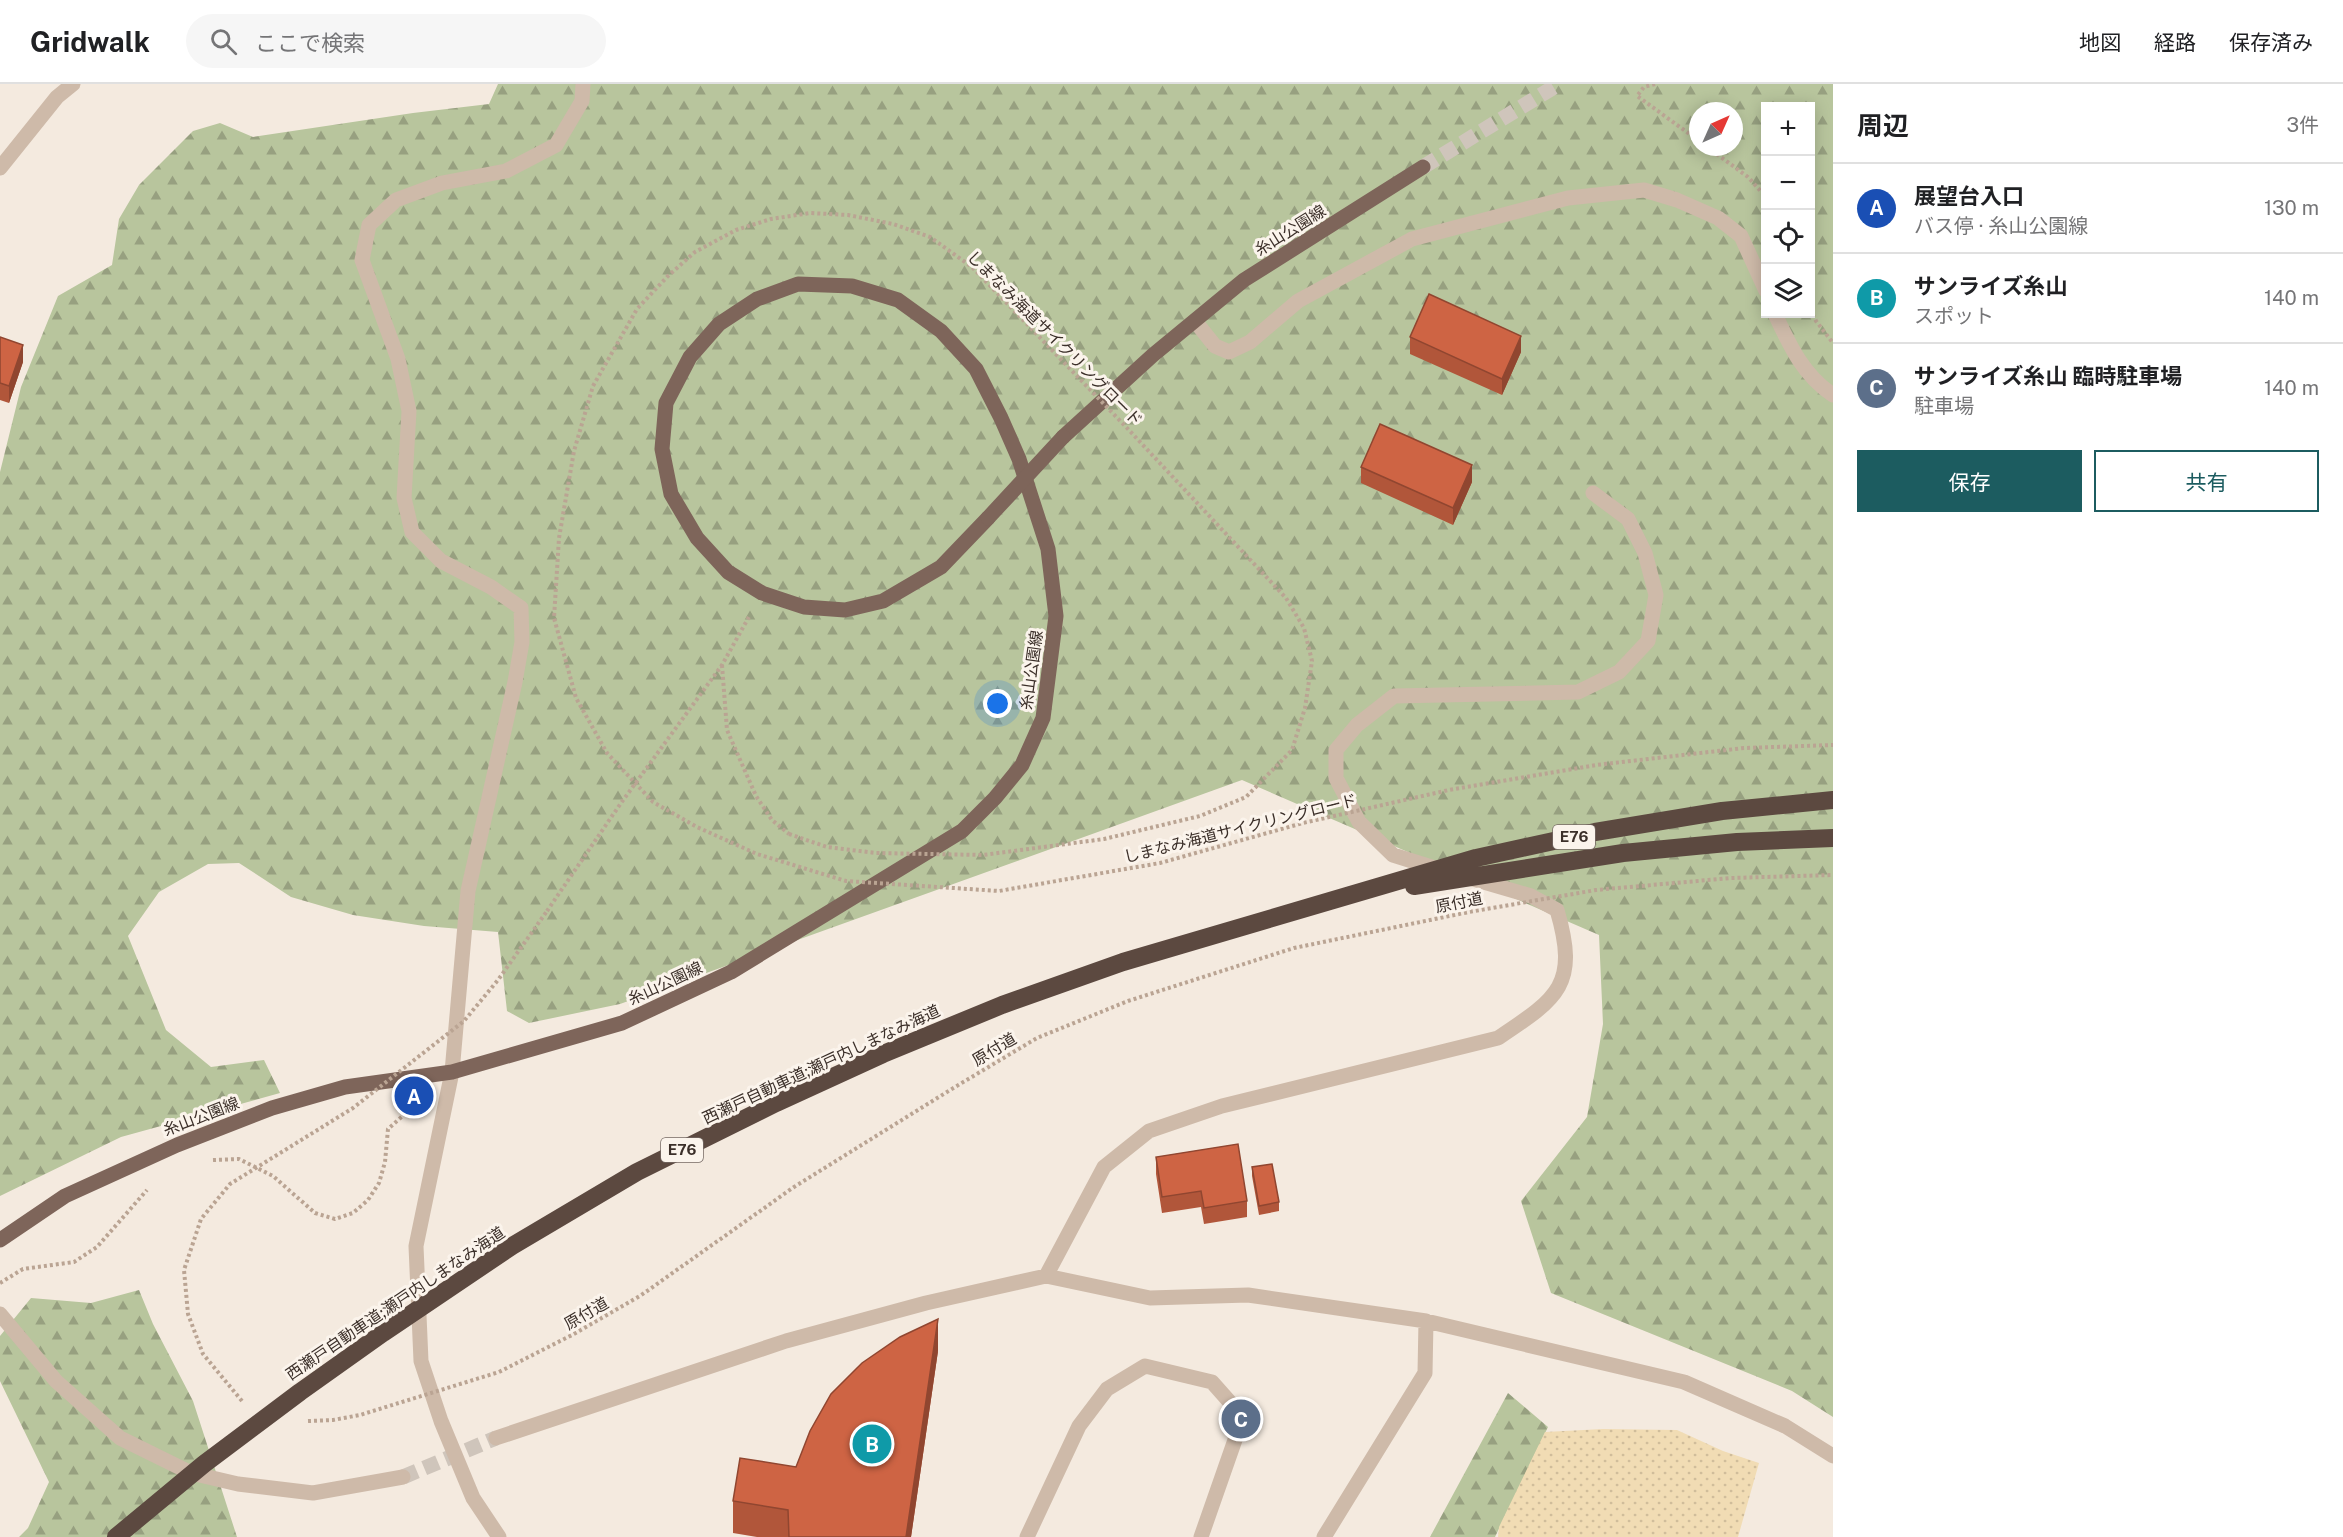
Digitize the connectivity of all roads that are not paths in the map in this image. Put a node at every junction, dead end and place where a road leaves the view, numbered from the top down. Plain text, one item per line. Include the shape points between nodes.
1 (73, 84) edge
2 (583, 84) edge
3 (1423, 167) tunnel mouth
4 (0, 168) edge
5 (1761, 280) edge
6 (1777, 318) edge
7 (1195, 321) junction
8 (1833, 395) edge
9 (1593, 493) dead end
10 (1833, 800) edge
11 (1833, 838) edge
12 (1321, 902) junction
13 (453, 1072) junction
14 (0, 1240) edge
15 (1046, 1276) junction
16 (0, 1314) edge
17 (1426, 1321) junction
18 (496, 1438) tunnel mouth
19 (1833, 1456) edge
20 (403, 1477) tunnel mouth
21 (116, 1537) edge
22 (499, 1537) edge
23 (1027, 1537) edge
24 (1201, 1537) edge
25 (1324, 1537) edge

1 - 4 street via 57,97
2 - 13 street via 582,100 556,145 506,171 442,183 396,200 369,225 362,260 398,359 409,411 404,498 412,532 441,561 521,608 522,642 468,891
3 - 7 main road, 糸山公園線 via 1244,280
5 - 7 street via 1741,236 1718,218 1644,190 1568,198 1412,239 1298,301 1250,342 1229,352 1215,346
6 - 8 street via 1791,349 1817,384
7 - 13 main road, 糸山公園線, bridge via 1062,437 988,518 941,567 883,602 845,610 804,607 762,593 728,572 697,538 671,494 662,449 666,403 690,357 719,324 758,299 798,284 852,286 898,300 941,332 976,369 1019,459 1048,549 1056,616 1043,718 1022,765 962,831 731,972 622,1023
9 - 15 street via 1628,519 1646,553 1656,595 1648,641 1619,672 1578,692 1394,696 1357,724 1336,750 1335,778 1359,822 1393,855 1531,896 1557,910 1565,940 1566,967 1558,990 1533,1015 1498,1038 1233,1103 1149,1131 1104,1167
10 - 12 highway, 西瀬戸自動車道;瀬戸内しまなみ海道 / E76, bridge via 1595,832 1476,858
11 - 12 highway, 西瀬戸自動車道;瀬戸内しまなみ海道 / E76, bridge via 1623,853
12 - 21 highway, 西瀬戸自動車道;瀬戸内しまなみ海道 / E76, bridge via 1123,962 1002,1005 883,1053 637,1172 512,1246 383,1332 204,1464
13 - 14 main road, 糸山公園線 via 345,1087 272,1108 177,1144 65,1196
13 - 22 street via 416,1246 421,1361 473,1498
15 - 17 street via 1150,1298 1248,1295
15 - 18 street via 786,1341
16 - 20 street via 56,1381 120,1438 191,1473 238,1484 313,1493
17 - 19 street via 1684,1382 1785,1426
17 - 25 street via 1425,1373
23 - 24 street via 1079,1426 1107,1389 1144,1366 1212,1382 1242,1418

